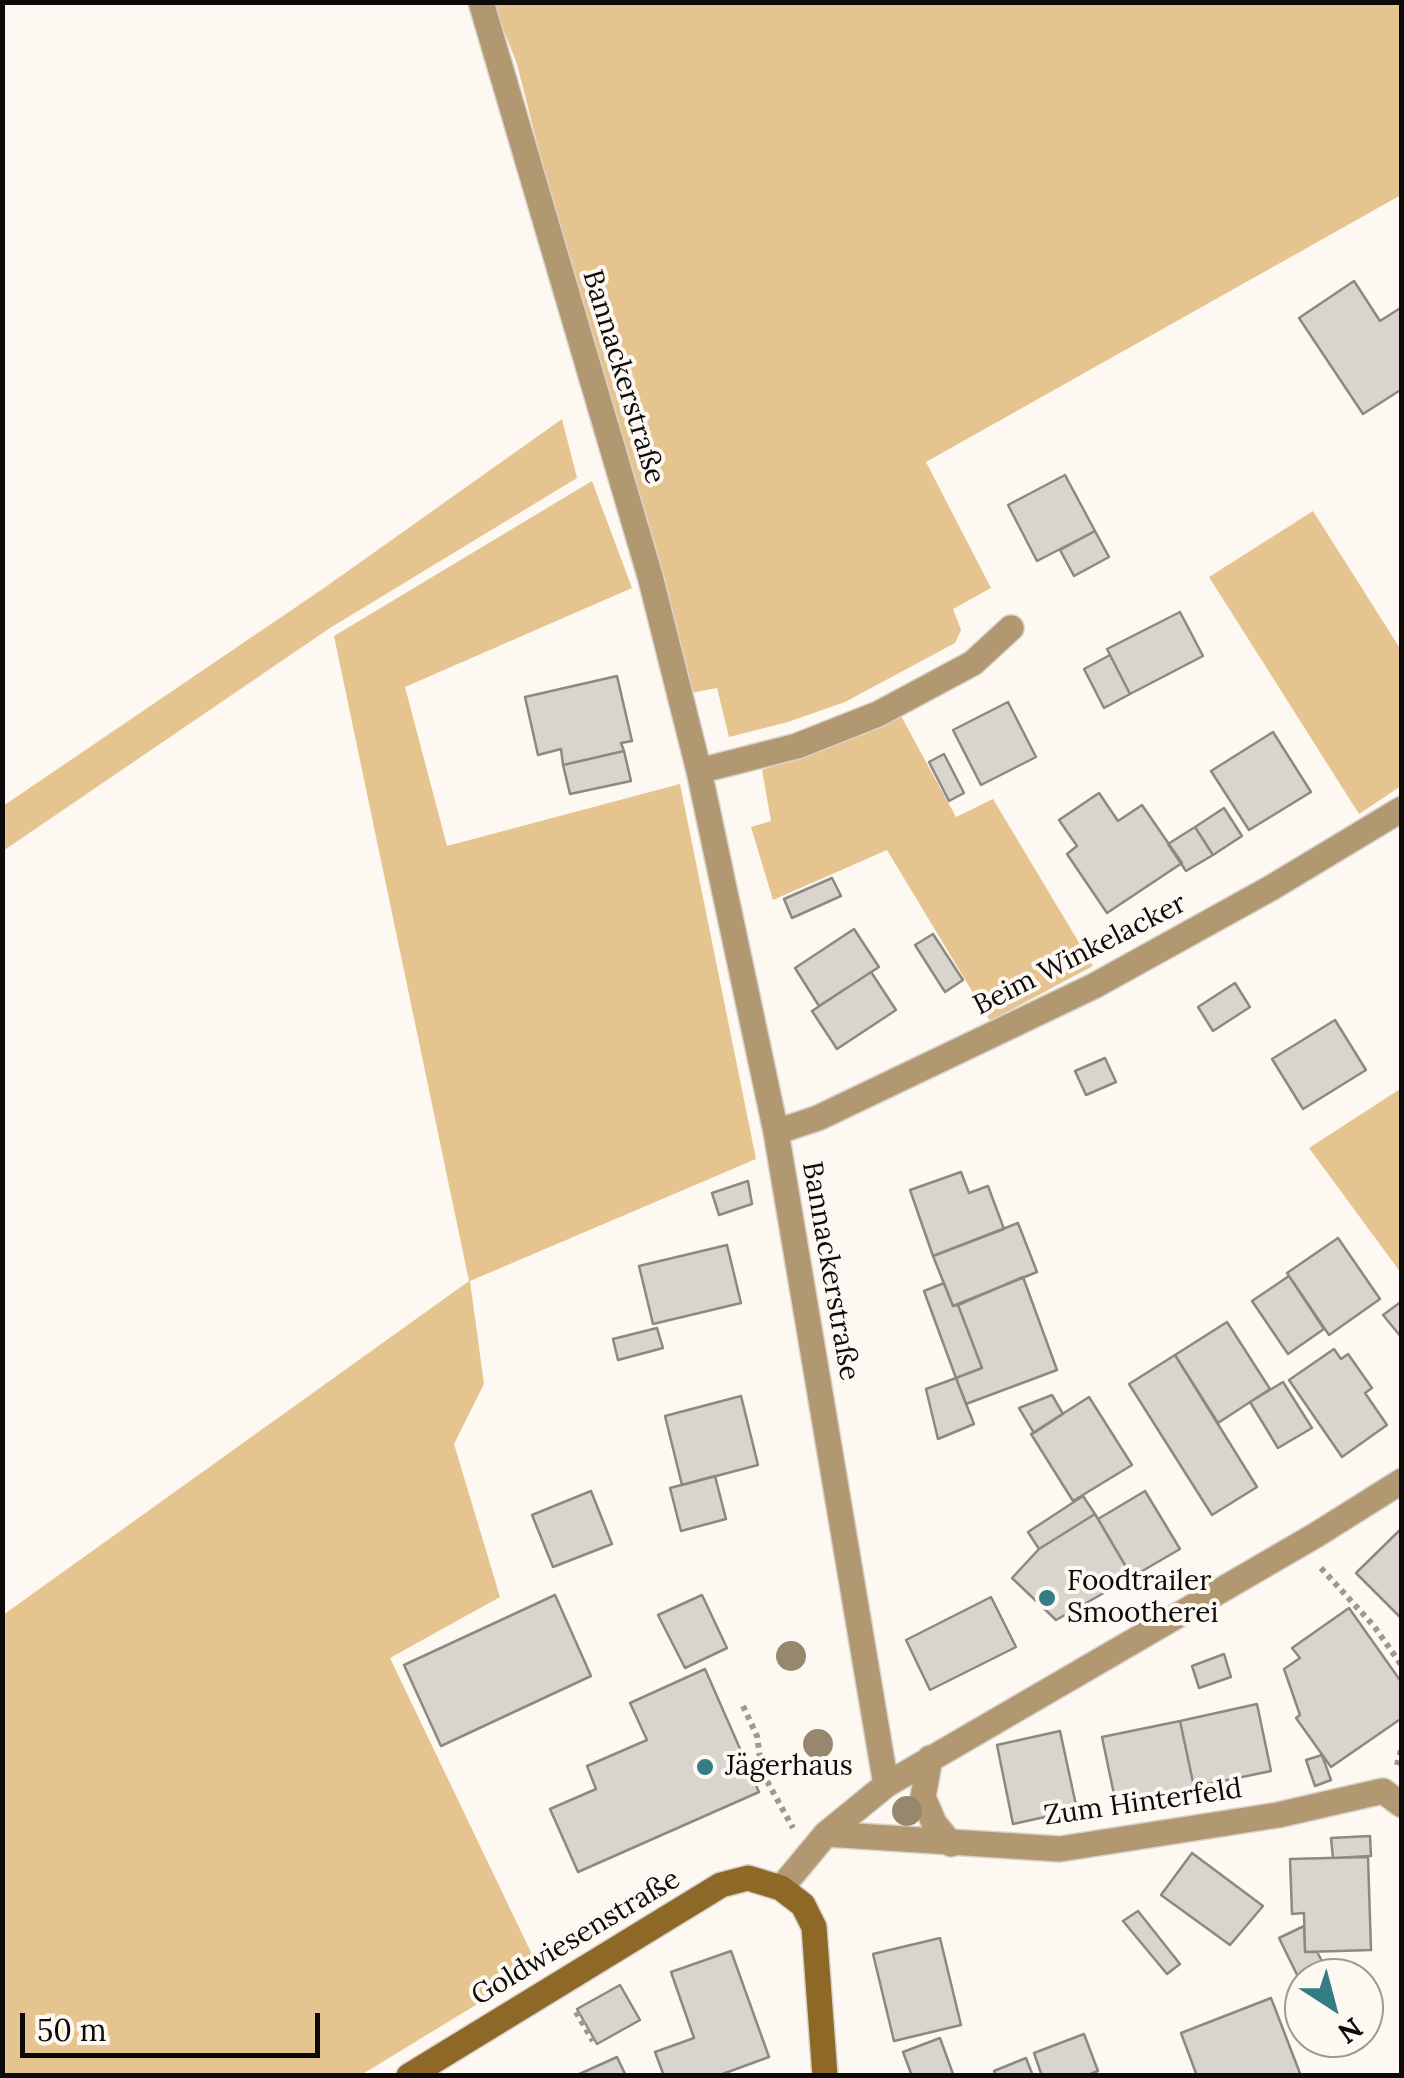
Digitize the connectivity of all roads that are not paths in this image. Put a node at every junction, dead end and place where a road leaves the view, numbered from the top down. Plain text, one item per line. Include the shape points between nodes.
1 (481, 2) edge
2 (1011, 628) dead end
3 (699, 771) junction
4 (1402, 809) edge
5 (776, 1132) junction
6 (1402, 1481) edge
7 (930, 1758) junction
8 (886, 1785) junction
9 (1401, 1804) edge
10 (826, 1834) junction
11 (951, 1844) junction
12 (781, 1888) junction
13 (410, 2076) edge
14 (826, 2076) edge

1 - 3 street, Bannackerstraße via 650,576
2 - 3 street via 973,663 878,714 796,746
3 - 5 street, Bannackerstraße
4 - 5 street, Beim Winkelacker via 1094,986
5 - 8 street, Bannackerstraße
6 - 7 street
7 - 8 street
7 - 11 street via 922,1797
8 - 10 street
9 - 11 street, Zum Hinterfeld via 1383,1791 1278,1815 1060,1849
10 - 11 street, Zum Hinterfeld
10 - 12 street
12 - 13 street, Goldwiesenstraße via 748,1878 721,1885
12 - 14 street via 804,1904 814,1928

